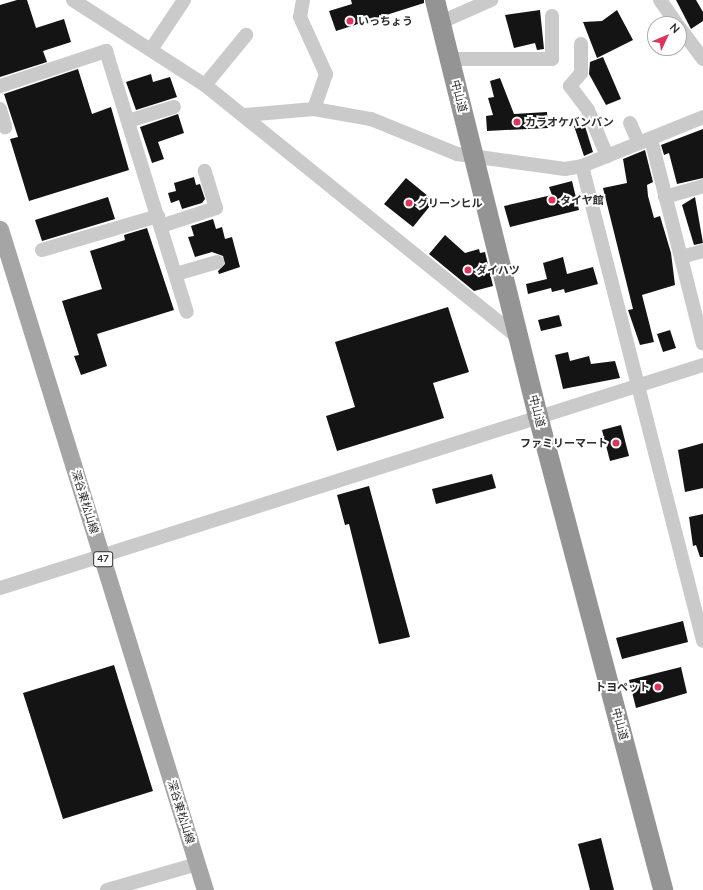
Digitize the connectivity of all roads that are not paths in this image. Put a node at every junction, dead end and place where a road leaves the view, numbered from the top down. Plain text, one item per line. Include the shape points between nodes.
1 (73, 0) edge
2 (184, 0) edge
3 (304, 0) edge
4 (435, 0) edge
5 (491, 0) edge
6 (660, 0) edge
7 (552, 16) dead end
8 (671, 16) edge
9 (441, 22) junction
10 (246, 35) dead end
11 (687, 36) edge
12 (581, 44) dead end
13 (152, 48) junction
14 (701, 51) edge
15 (450, 59) junction
16 (205, 85) junction
17 (0, 86) edge
18 (174, 107) dead end
19 (0, 109) edge
20 (314, 109) junction
21 (245, 115) junction
22 (703, 117) edge
23 (128, 121) junction
24 (630, 123) dead end
25 (5, 128) dead end
26 (645, 141) junction
27 (607, 156) junction
28 (474, 157) junction
29 (582, 166) junction
30 (204, 171) dead end
31 (703, 186) edge
32 (665, 197) junction
33 (159, 221) junction
34 (0, 229) edge
35 (42, 250) dead end
36 (703, 251) edge
37 (681, 257) junction
38 (217, 262) dead end
39 (176, 274) junction
40 (188, 312) dead end
41 (519, 338) junction
42 (703, 344) edge
43 (703, 365) edge
44 (637, 386) junction
45 (538, 416) junction
46 (103, 556) junction
47 (0, 588) edge
48 (699, 609) edge
49 (703, 641) edge
50 (196, 864) junction
51 (107, 890) edge
52 (205, 890) edge
53 (663, 890) edge

1 - 13 street
2 - 13 street
3 - 20 street via 300,17 326,74
4 - 9 highway, 中山道
5 - 9 street
6 - 8 street
7 - 15 street via 552,58
9 - 15 highway, 中山道
10 - 16 street
11 - 14 street
12 - 27 street via 581,73 570,86 588,110
13 - 16 street
15 - 28 highway, 中山道
16 - 21 street
17 - 23 street via 106,52
18 - 23 street
19 - 25 street
20 - 21 street
20 - 28 street via 371,118 457,154
21 - 41 street
22 - 26 street
23 - 33 street
24 - 26 street
26 - 27 street
26 - 32 street
27 - 29 street
28 - 29 street via 565,169
28 - 41 highway, 中山道
29 - 44 street
30 - 33 street via 216,208
31 - 32 street
32 - 37 street
33 - 35 street
33 - 39 street
34 - 46 main road, 深谷東松山線 / 47
36 - 37 street
37 - 42 street
38 - 39 street
39 - 40 street
41 - 45 highway, 中山道
43 - 44 street
44 - 45 street
44 - 48 street
45 - 46 street
45 - 53 highway, 中山道
46 - 47 street
46 - 50 main road, 深谷東松山線 / 47
48 - 49 street
50 - 51 street
50 - 52 main road, 深谷東松山線 / 47

